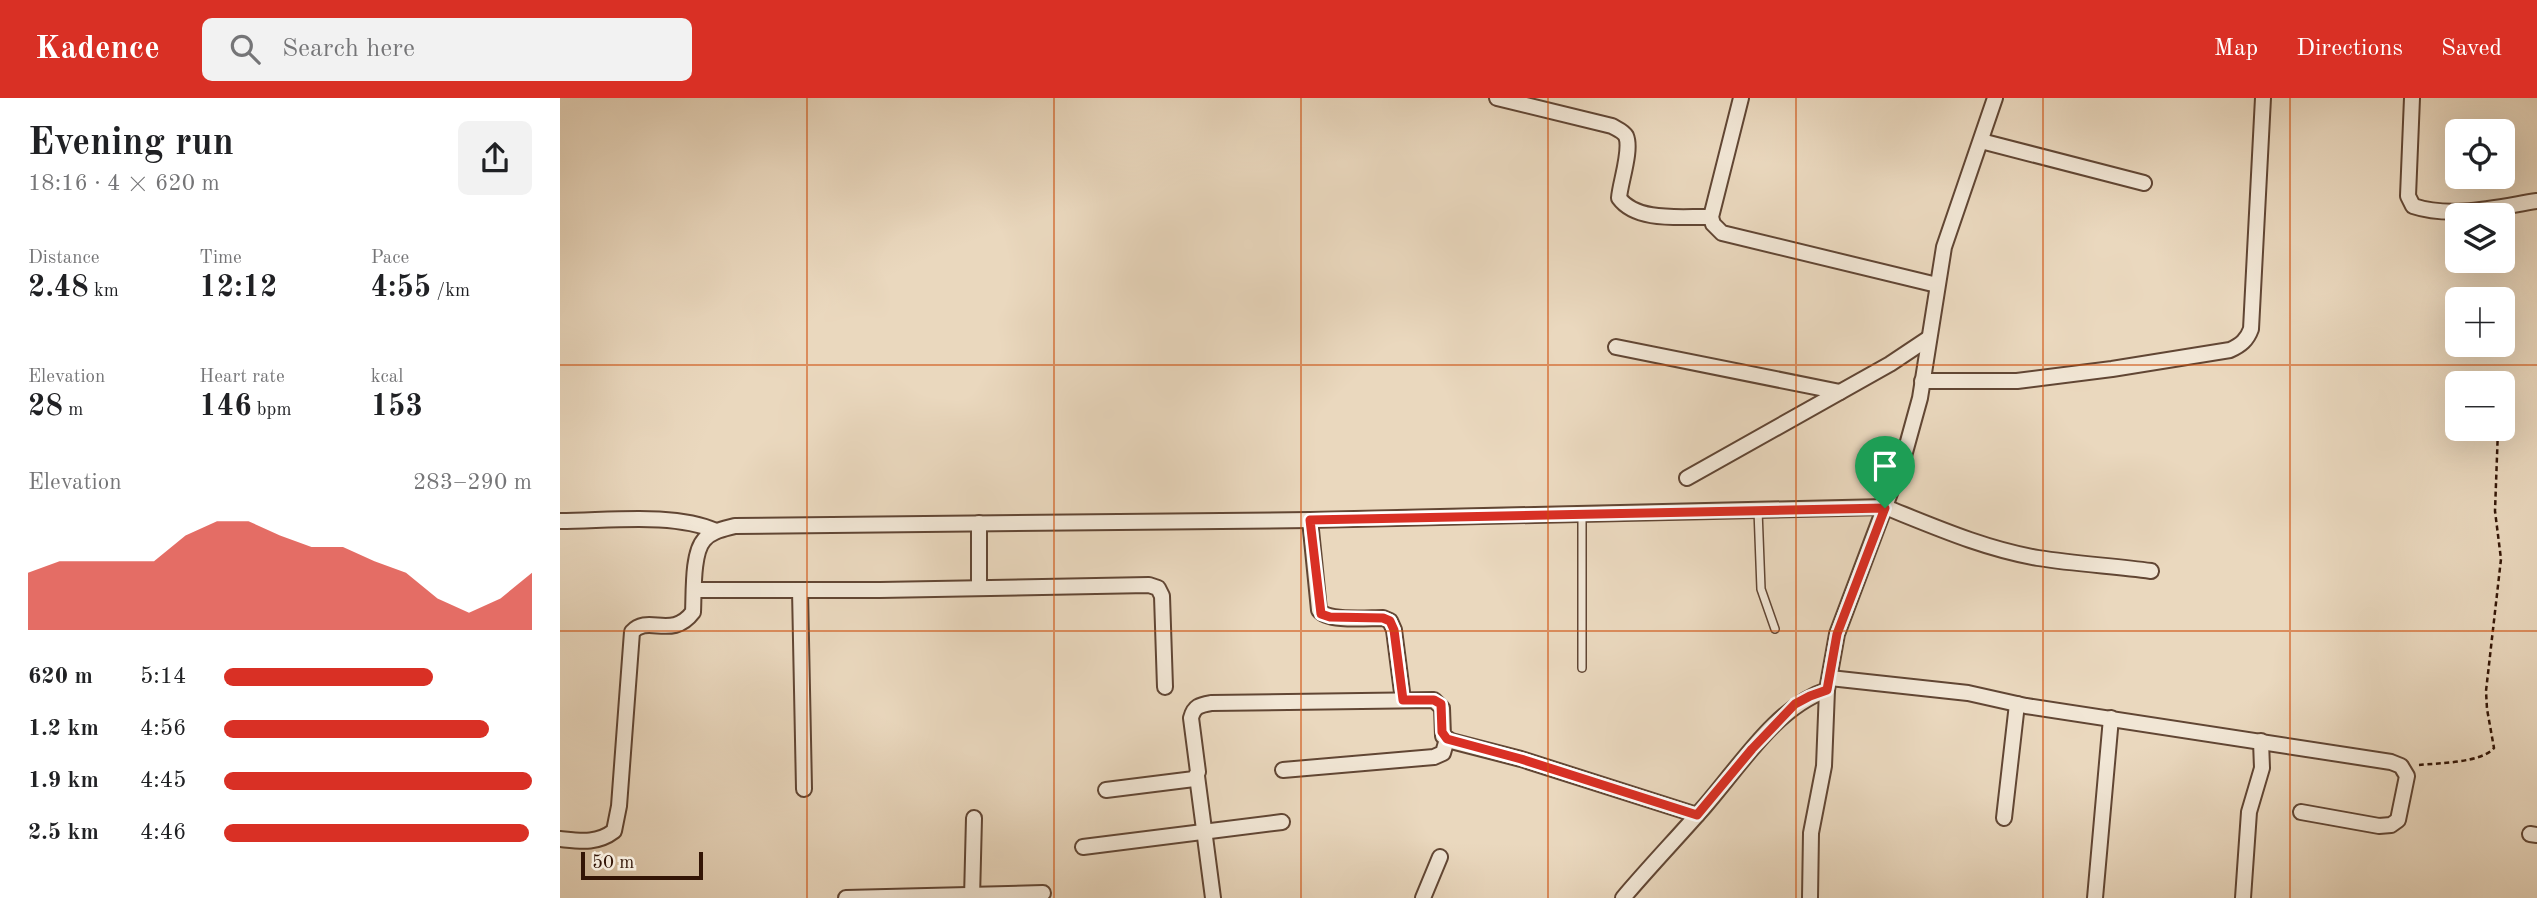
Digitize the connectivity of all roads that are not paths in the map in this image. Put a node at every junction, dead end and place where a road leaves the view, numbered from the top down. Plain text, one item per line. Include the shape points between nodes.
1 (1497, 98) edge
2 (1741, 98) edge
3 (1996, 98) edge
4 (2263, 98) edge
5 (2412, 98) edge
6 (1981, 141) junction
7 (2144, 183) dead end
8 (2537, 201) edge
9 (1711, 217) junction
10 (1937, 285) junction
11 (1929, 338) junction
12 (1616, 347) dead end
13 (1923, 375) junction
14 (1840, 392) junction
15 (1687, 478) dead end
16 (1885, 508) junction
17 (1758, 510) junction
18 (1582, 514) junction
19 (1310, 520) junction
20 (560, 521) edge
21 (979, 523) junction
22 (716, 531) junction
23 (2151, 571) dead end
24 (979, 588) junction
25 (694, 590) junction
26 (800, 590) junction
27 (1775, 629) dead end
28 (1581, 668) dead end
29 (1828, 684) junction
30 (1165, 687) dead end
31 (1403, 700) junction
32 (2017, 704) junction
33 (2111, 718) junction
34 (1447, 739) junction
35 (2261, 741) junction
36 (1283, 770) dead end
37 (1197, 776) junction
38 (804, 789) dead end
39 (1106, 790) dead end
40 (2301, 812) dead end
41 (1697, 815) junction
42 (974, 818) dead end
43 (2004, 818) dead end
44 (1282, 822) dead end
45 (1204, 830) junction
46 (560, 839) edge
47 (1083, 847) dead end
48 (1440, 857) dead end
49 (1042, 893) dead end
50 (972, 896) edge
51 (846, 898) edge
52 (1213, 898) edge
53 (1423, 898) edge
54 (1623, 898) edge
55 (1810, 898) edge
56 (2095, 898) edge
57 (2243, 898) edge

1 - 9 street via 1620,130 1627,148 1619,198 1634,211
2 - 9 street
3 - 6 street
4 - 13 street via 2250,323 2241,345 2017,381
5 - 8 street via 2408,196 2413,206 2475,211
6 - 7 street
6 - 10 street via 1944,247
9 - 10 street via 1722,233 1735,237
10 - 11 street
11 - 13 street
11 - 14 street
12 - 14 street
13 - 16 street via 1904,456
14 - 15 street
16 - 17 street
16 - 23 street via 1975,542 2038,558
16 - 29 street via 1837,634
17 - 18 street
17 - 27 lane via 1761,589
18 - 19 street
18 - 28 lane
19 - 21 street
19 - 31 street via 1321,614 1390,621
20 - 22 street via 697,523
21 - 22 street via 750,525
21 - 24 street
22 - 25 street via 698,550
24 - 26 street
24 - 30 street via 1158,588
25 - 26 street
25 - 46 street via 693,612 686,621 668,627 643,625 632,632 614,831 590,841
26 - 38 street
29 - 32 street via 1968,693
29 - 41 street via 1795,704
29 - 55 street via 1824,766 1811,832
31 - 34 street via 1441,704 1442,732
31 - 37 street via 1199,706 1191,718
32 - 33 street
32 - 43 street
33 - 35 street
33 - 56 street
34 - 36 street via 1443,753 1434,757
34 - 41 street
35 - 40 street via 2391,762 2402,766 2407,776 2398,820 2391,825
35 - 57 street via 2262,768 2249,812
37 - 39 street via 1191,781
37 - 45 street
41 - 54 street
42 - 50 street
44 - 45 street
45 - 47 street
45 - 52 street
48 - 53 street
49 - 50 street
50 - 51 street

